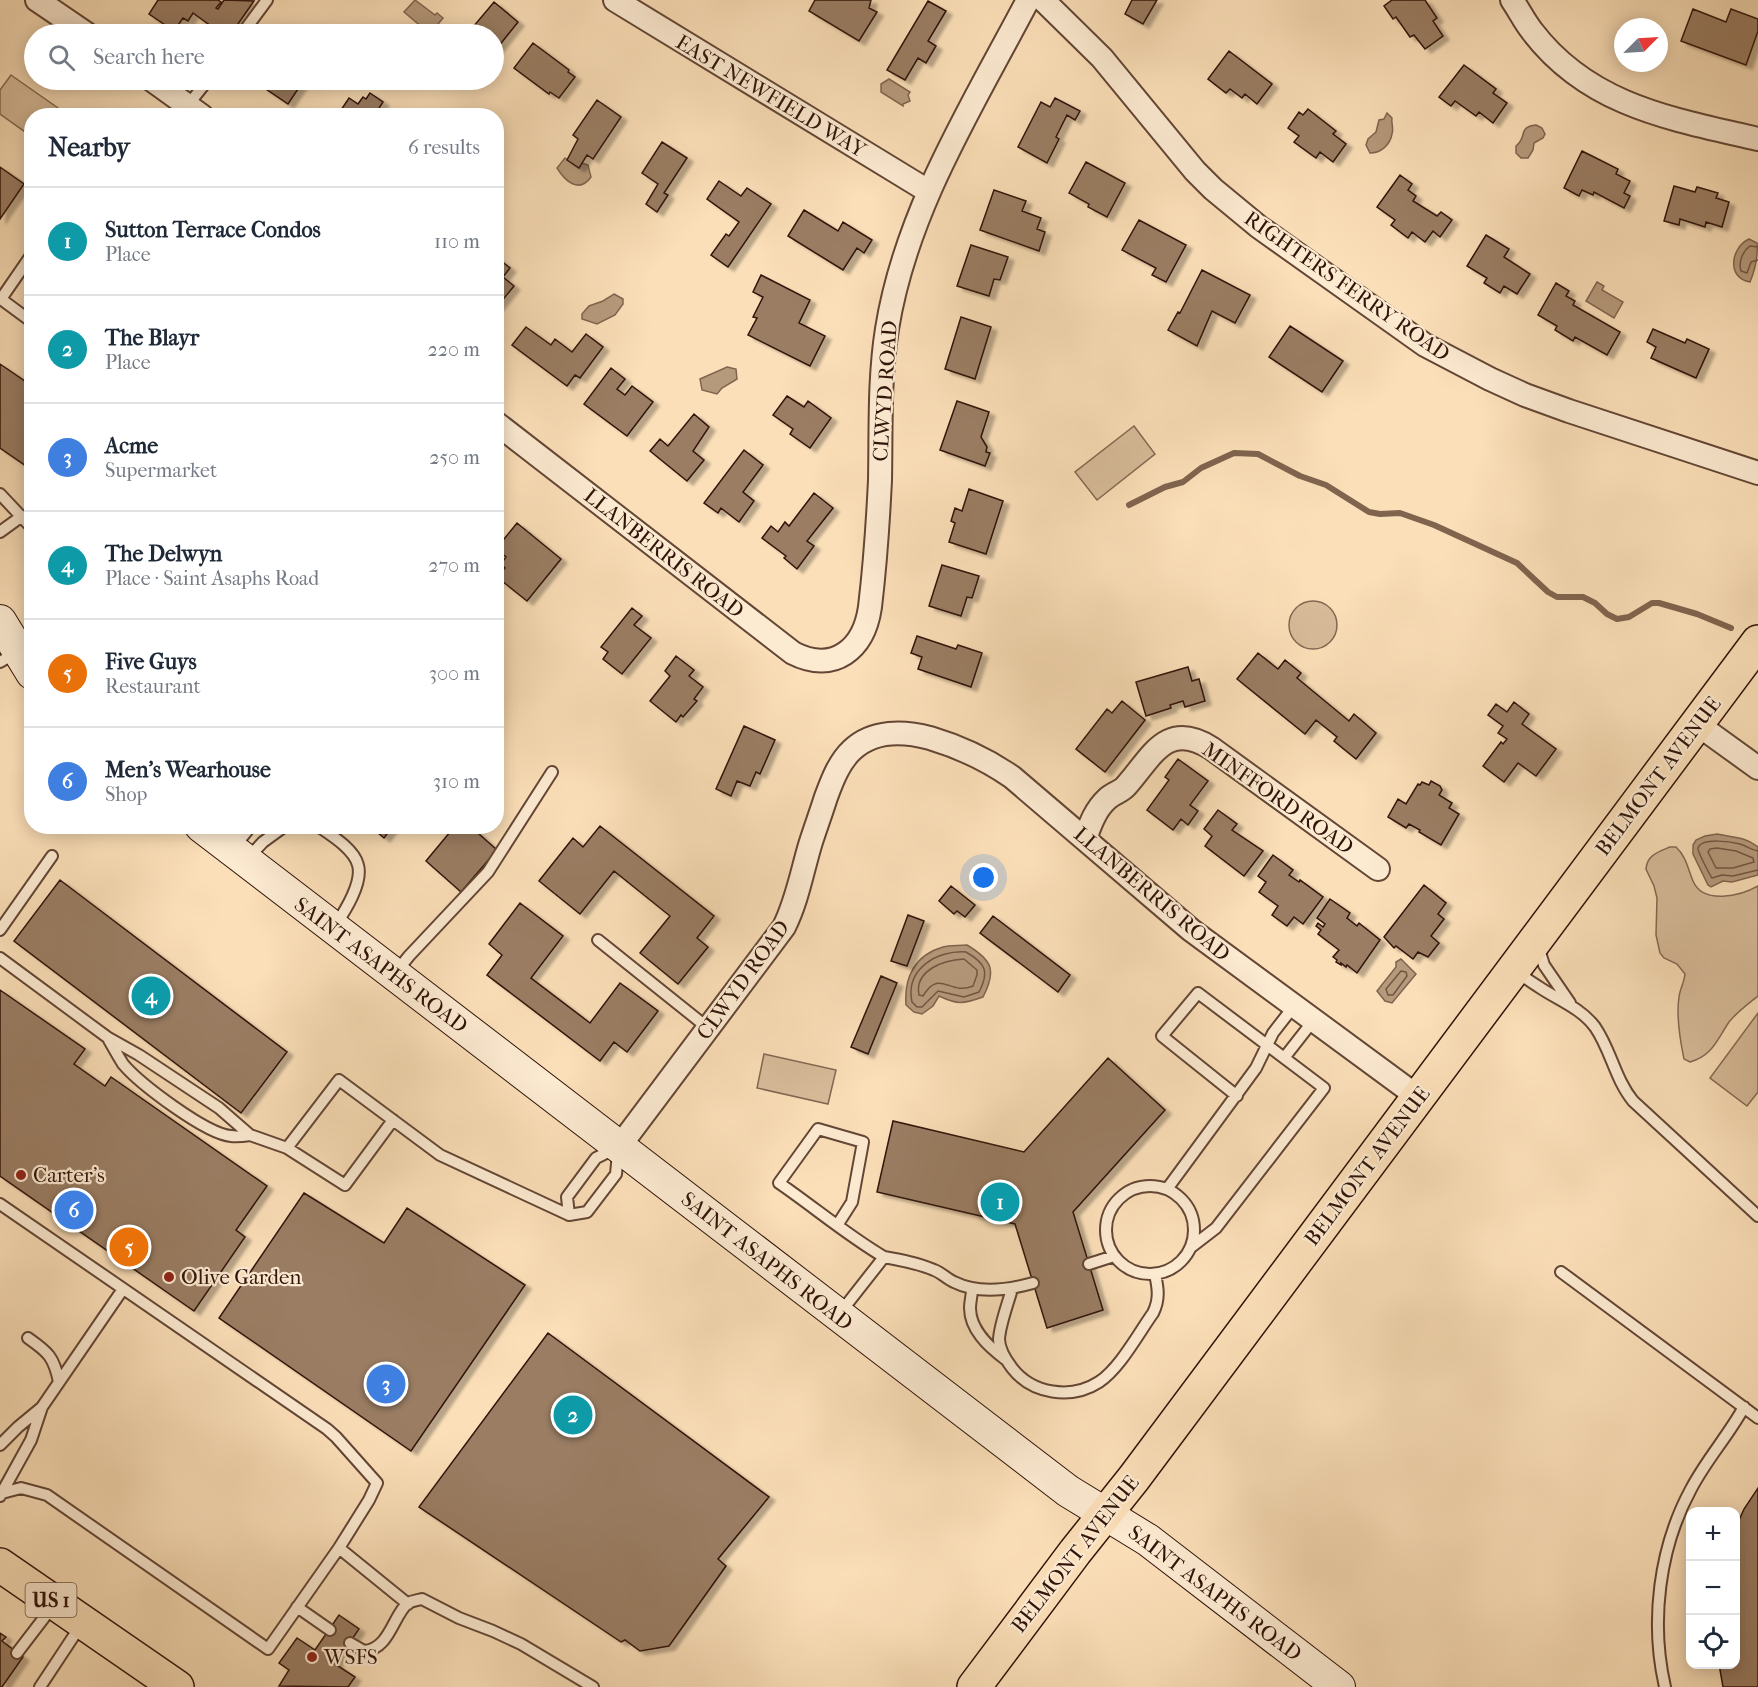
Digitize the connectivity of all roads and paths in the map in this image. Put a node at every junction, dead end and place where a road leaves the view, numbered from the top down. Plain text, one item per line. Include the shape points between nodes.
1 (37, 0) edge
2 (267, 0) edge
3 (615, 0) edge
4 (1028, 0) edge
5 (1043, 0) edge
6 (1512, 0) edge
7 (72, 24) edge
8 (249, 24) edge
9 (166, 90) edge
10 (204, 90) edge
11 (192, 108) edge
12 (196, 108) edge
13 (1758, 139) edge
14 (928, 191) junction
15 (24, 266) edge
16 (24, 316) edge
17 (504, 429) edge
18 (1758, 473) edge
19 (0, 494) edge
20 (24, 514) edge
21 (24, 518) edge
22 (0, 532) edge
23 (0, 621) edge
24 (1758, 642) edge
25 (839, 657) joint
26 (16, 663) edge
27 (1697, 724) junction
28 (871, 738) joint
29 (1758, 768) edge
30 (552, 772) dead end
31 (211, 834) edge
32 (248, 834) edge
33 (274, 834) edge
34 (329, 834) edge
35 (1085, 839) junction
36 (52, 856) dead end
37 (239, 856) junction
38 (1378, 869) dead end
39 (333, 928) junction
40 (0, 930) edge
41 (598, 940) dead end
42 (1536, 940) junction
43 (0, 958) edge
44 (1514, 969) junction
45 (394, 975) junction
46 (1572, 1005) junction
47 (1294, 1006) junction
48 (1313, 1021) junction
49 (708, 1028) junction
50 (107, 1037) junction
51 (1268, 1047) junction
52 (1284, 1058) junction
53 (1237, 1096) junction
54 (1418, 1097) junction
55 (393, 1120) junction
56 (250, 1135) junction
57 (619, 1147) junction
58 (287, 1148) junction
59 (1167, 1189) junction
60 (0, 1204) edge
61 (569, 1215) junction
62 (1758, 1216) edge
63 (838, 1224) junction
64 (1190, 1248) junction
65 (1114, 1256) junction
66 (884, 1257) junction
67 (1089, 1264) dead end
68 (1562, 1272) dead end
69 (1155, 1274) junction
70 (1033, 1283) dead end
71 (123, 1289) junction
72 (972, 1289) junction
73 (1012, 1289) junction
74 (838, 1315) junction
75 (28, 1338) dead end
76 (1005, 1359) junction
77 (59, 1382) junction
78 (42, 1407) junction
79 (1744, 1407) junction
80 (1758, 1418) edge
81 (0, 1445) edge
82 (1, 1495) edge
83 (1106, 1514) junction
84 (339, 1548) junction
85 (0, 1565) edge
86 (56, 1603) junction
87 (408, 1604) junction
88 (297, 1607) junction
89 (83, 1622) junction
90 (330, 1630) dead end
91 (350, 1643) dead end
92 (17, 1653) dead end
93 (175, 1686) edge
94 (40, 1687) edge
95 (593, 1687) edge
96 (974, 1687) edge
97 (1339, 1687) edge
98 (1665, 1687) edge

1 - 7 street
2 - 8 lane
3 - 14 street, EAST NEWFIELD WAY
4 - 14 street, CLWYD ROAD
5 - 18 street, RIGHTERS FERRY ROAD via 1102,58 1213,189 1425,345 1536,399
6 - 13 street via 1548,50 1605,94 1647,112
9 - 11 street
10 - 12 lane
14 - 25 street, CLWYD ROAD via 897,282 887,329 882,369 878,519 868,619 855,646
15 - 16 lane via 1,299
17 - 25 street, LLANBERRIS ROAD via 792,652 810,660
19 - 20 lane
21 - 22 lane
23 - 26 street
24 - 27 main road, BELMONT AVENUE
27 - 29 street
27 - 42 main road, BELMONT AVENUE
28 - 35 street, LLANBERRIS ROAD via 892,733 918,735 978,756 1012,777
28 - 49 street, CLWYD ROAD via 847,755 833,780 784,927
30 - 45 lane via 488,872
31 - 37 street, SAINT ASAPHS ROAD
32 - 37 lane
33 - 37 lane
34 - 39 lane via 353,855 358,866 350,900
35 - 38 street, MINFFORD ROAD via 1093,817 1108,798 1124,789 1161,744 1182,737 1211,748
35 - 47 street, LLANBERRIS ROAD via 1191,930
36 - 40 lane
37 - 39 street, SAINT ASAPHS ROAD
39 - 45 street, SAINT ASAPHS ROAD
41 - 49 lane
42 - 44 main road, BELMONT AVENUE
42 - 46 lane via 1544,965
43 - 50 lane
44 - 46 lane
44 - 54 main road, BELMONT AVENUE
45 - 57 street, SAINT ASAPHS ROAD
46 - 62 lane via 1595,1027 1621,1085 1633,1101
47 - 48 street, LLANBERRIS ROAD
47 - 51 lane via 1273,1033
48 - 52 lane
48 - 54 street, LLANBERRIS ROAD
49 - 57 street, CLWYD ROAD
50 - 56 lane via 219,1108
50 - 56 lane via 123,1064 172,1104 212,1131 231,1137
51 - 52 lane
51 - 53 lane
51 - 53 lane via 1198,993 1162,1036
52 - 64 lane via 1324,1089 1216,1228
53 - 59 lane
54 - 83 main road, BELMONT AVENUE
55 - 58 lane via 345,1185
55 - 58 lane via 339,1080
55 - 61 lane via 440,1155
56 - 58 lane
57 - 61 lane via 596,1158 567,1197
57 - 61 lane via 616,1174 587,1212
57 - 74 street, SAINT ASAPHS ROAD
59 - 64 lane via 1177,1195 1191,1214 1194,1237
59 - 65 lane via 1136,1187 1112,1207 1106,1226
60 - 71 lane
63 - 63 lane via 779,1182 818,1129 863,1142 852,1202
63 - 66 lane
64 - 69 lane via 1176,1266
65 - 67 lane
65 - 69 lane via 1132,1270
66 - 72 lane via 918,1263
66 - 74 lane
68 - 79 lane
69 - 76 lane via 1158,1304 1110,1372 1098,1382 1078,1391 1057,1393 1037,1388 1018,1376
70 - 73 lane
71 - 77 lane
71 - 84 lane via 327,1429 377,1483
72 - 73 lane
72 - 76 lane via 969,1311 978,1332
73 - 76 lane via 999,1339
74 - 83 street, SAINT ASAPHS ROAD via 1068,1491
75 - 77 lane via 51,1356
77 - 78 lane
78 - 81 lane
78 - 82 lane via 31,1440
79 - 80 lane
79 - 98 lane via 1691,1489 1671,1539 1660,1585 1658,1628
82 - 88 lane via 21,1488 46,1495 268,1649
83 - 96 main road, BELMONT AVENUE
83 - 97 street, SAINT ASAPHS ROAD via 1148,1540
84 - 87 lane
84 - 88 lane
85 - 86 main road, US 1
86 - 89 main road, US 1
86 - 92 lane
87 - 91 lane via 379,1645 364,1651
87 - 95 lane via 422,1599 494,1631
88 - 90 lane
89 - 93 main road, US 1
89 - 94 lane

